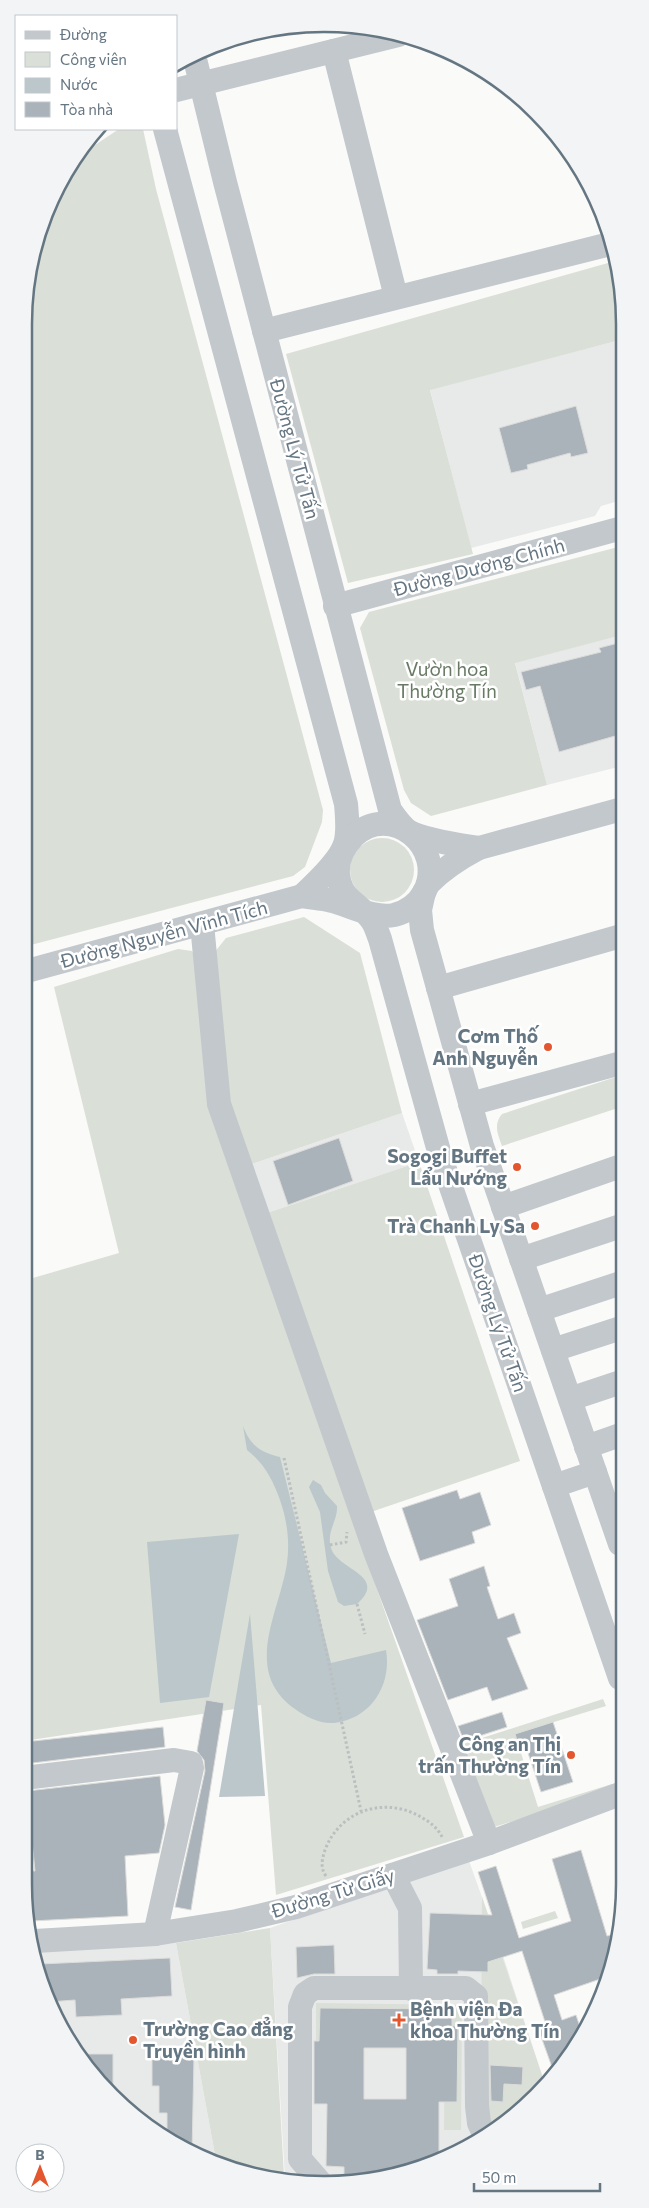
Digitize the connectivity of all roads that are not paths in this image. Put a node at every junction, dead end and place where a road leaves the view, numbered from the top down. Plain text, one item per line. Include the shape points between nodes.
1 (384, 39) edge
2 (334, 51) junction
3 (196, 63) edge
4 (201, 84) junction
5 (178, 90) edge
6 (165, 130) edge
7 (606, 245) edge
8 (396, 297) junction
9 (264, 331) junction
10 (616, 530) edge
11 (335, 606) junction
12 (616, 811) edge
13 (409, 832) junction
14 (345, 845) junction
15 (479, 848) junction
16 (426, 888) junction
17 (302, 896) junction
18 (363, 911) junction
19 (202, 924) junction
20 (616, 938) edge
21 (32, 970) edge
22 (438, 988) junction
23 (616, 1064) edge
24 (470, 1104) junction
25 (616, 1168) edge
26 (503, 1206) junction
27 (616, 1228) edge
28 (521, 1259) junction
29 (616, 1285) edge
30 (539, 1310) junction
31 (616, 1330) edge
32 (553, 1350) junction
33 (616, 1384) edge
34 (570, 1399) junction
35 (616, 1436) edge
36 (586, 1447) junction
37 (595, 1472) junction
38 (554, 1486) junction
39 (613, 1500) edge
40 (616, 1519) edge
41 (616, 1666) edge
42 (32, 1777) edge
43 (616, 1795) edge
44 (488, 1843) junction
45 (393, 1875) junction
46 (156, 1934) junction
47 (38, 1941) edge
48 (411, 1989) junction
49 (482, 2129) edge
50 (314, 2175) edge

1 - 2 street
2 - 4 street
2 - 8 street
3 - 4 street, Đường Lý Tử Tấn
4 - 5 street
4 - 9 street, Đường Lý Tử Tấn
6 - 14 street via 346,804
7 - 8 street
8 - 9 street
9 - 11 street, Đường Lý Tử Tấn
10 - 11 street, Đường Dương Chính
11 - 13 street, Đường Lý Tử Tấn via 390,810
12 - 15 street
13 - 14 street via 382,824 355,834
13 - 15 street
13 - 16 street via 427,853 431,869
14 - 17 street via 327,872
14 - 18 street via 338,872 342,888 350,901
15 - 16 street via 440,872
16 - 18 street via 409,909 394,915 378,916
16 - 22 street via 420,910 422,930
17 - 18 street via 330,900
17 - 19 street, Đường Nguyễn Vĩnh Tích
18 - 38 street, Đường Lý Tử Tấn via 373,922 380,939 440,1155
19 - 21 street, Đường Nguyễn Vĩnh Tích
19 - 44 street via 220,1104 376,1554
20 - 22 street
22 - 24 street
23 - 24 street
24 - 26 street
25 - 26 street
26 - 28 street
27 - 28 street
28 - 30 street
29 - 30 street
30 - 32 street
31 - 32 street
32 - 34 street
33 - 34 street
34 - 36 street
35 - 36 street
36 - 37 street
37 - 38 street
37 - 39 street
38 - 41 street, Đường Lý Tử Tấn
39 - 40 street
42 - 46 street via 174,1760 191,1763
43 - 44 street, Đường Từ Giấy
44 - 45 street, Đường Từ Giấy
45 - 46 street, Đường Từ Giấy via 296,1907 237,1921
45 - 48 street via 410,1908
46 - 47 street, Đường Từ Giấy
48 - 49 street via 466,1988 476,1996 477,2106
48 - 50 street via 314,1988 305,1994 300,2007 300,2159

